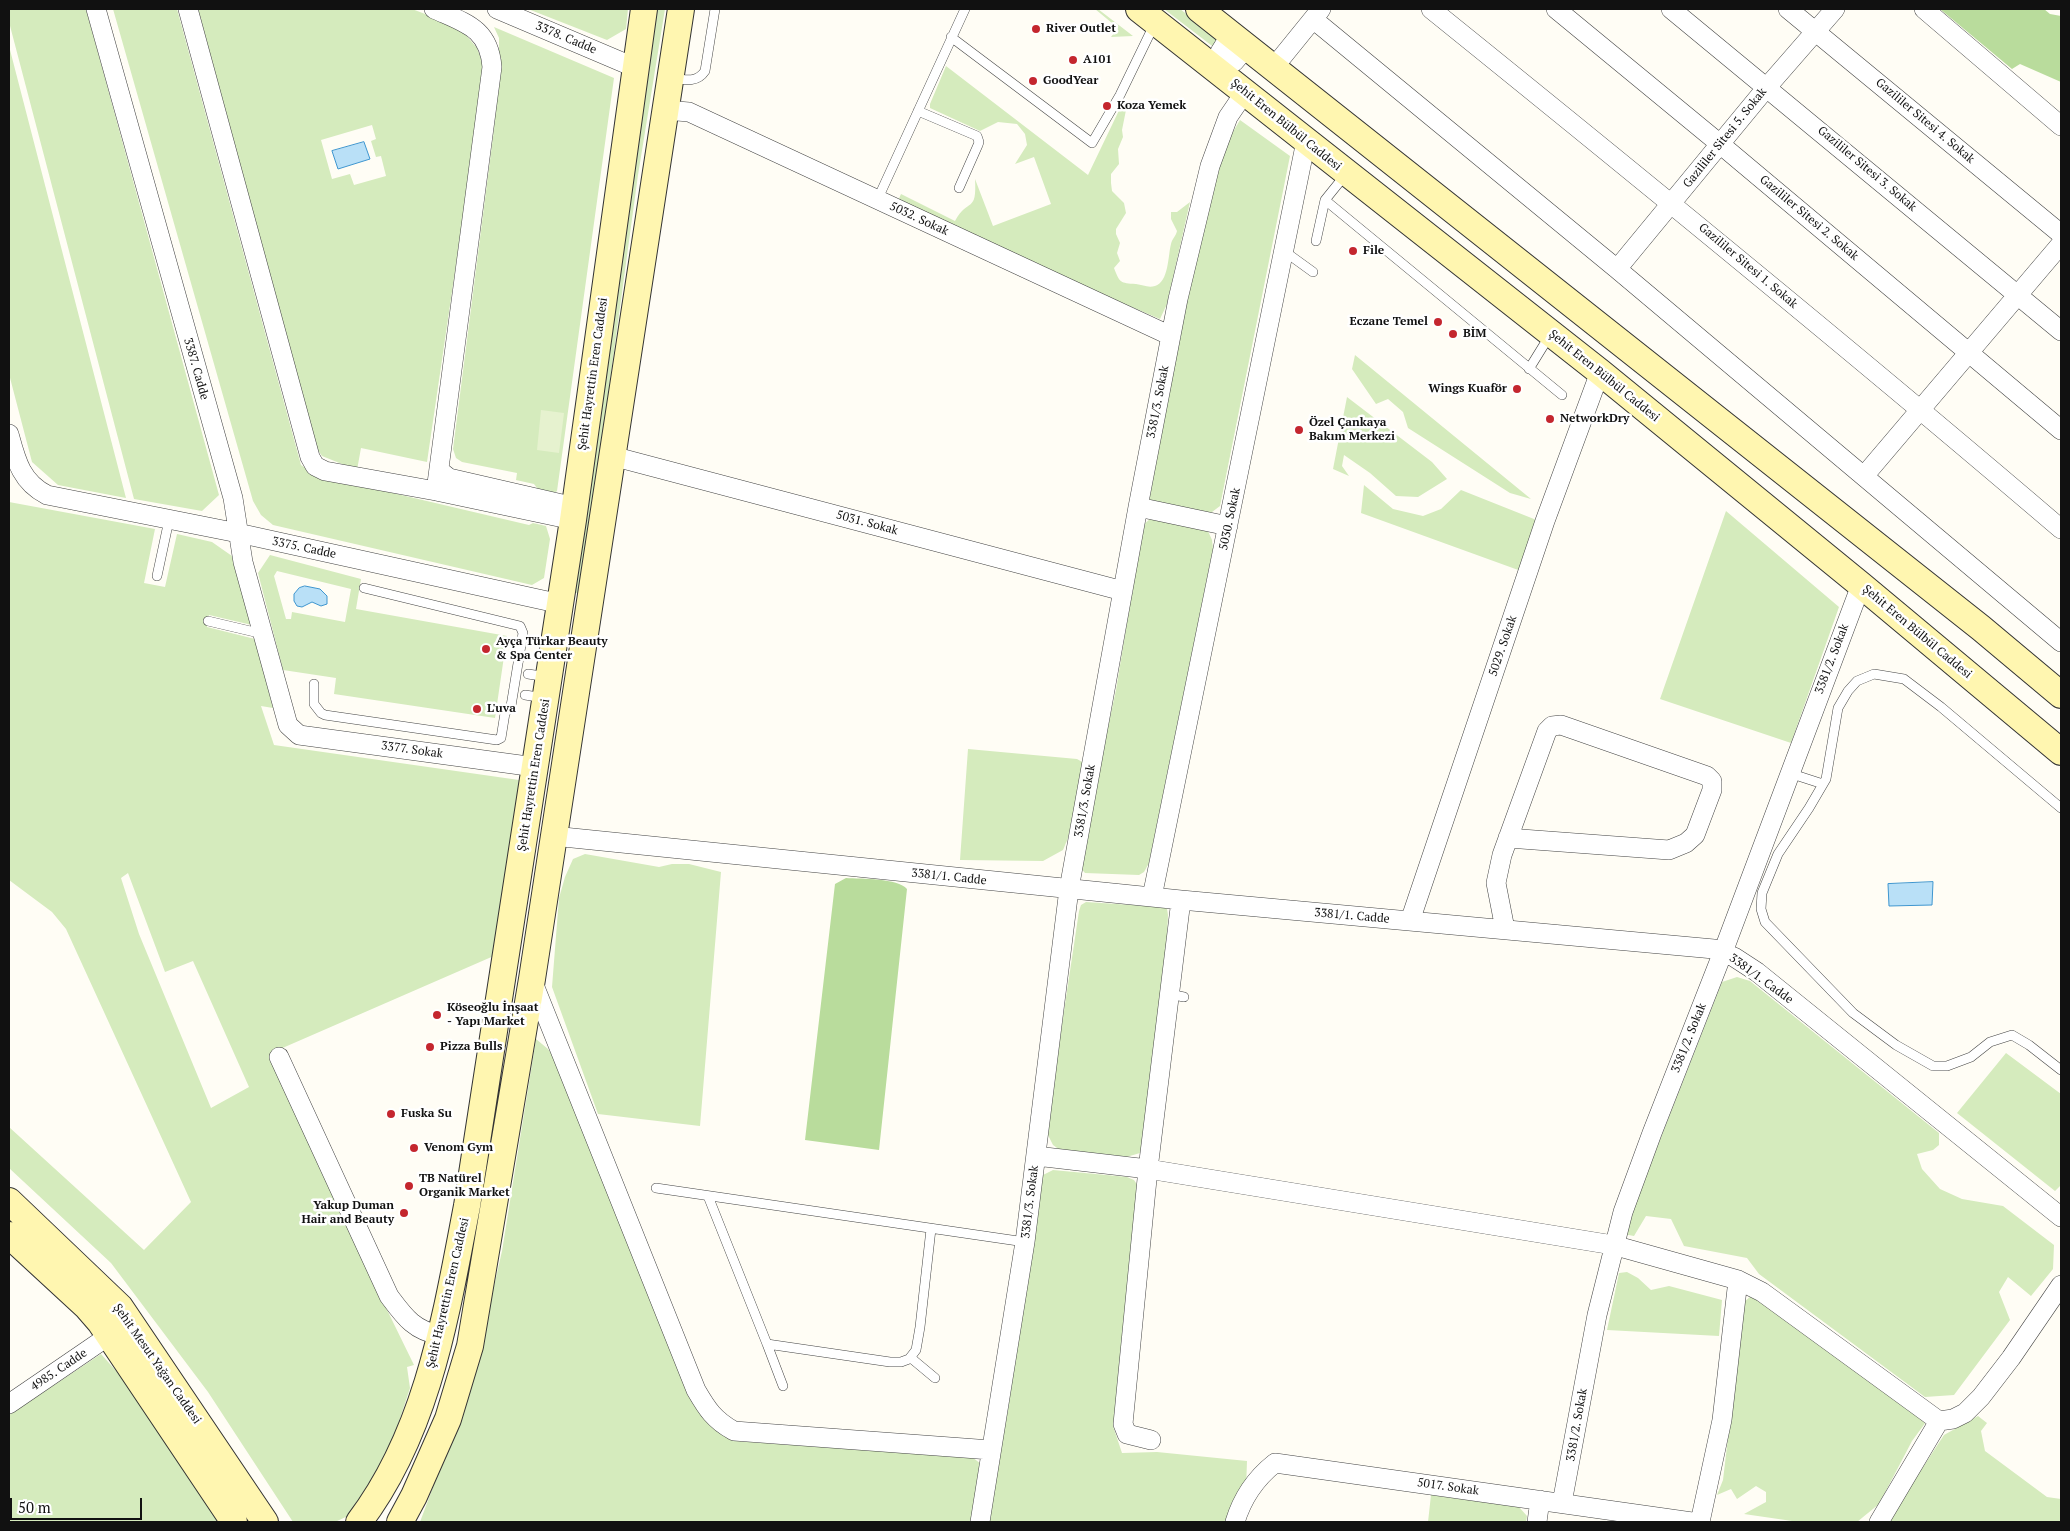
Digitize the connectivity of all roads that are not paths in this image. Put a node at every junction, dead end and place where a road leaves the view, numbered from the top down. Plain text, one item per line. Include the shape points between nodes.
1 (96, 9) edge
2 (188, 9) edge
3 (434, 9) edge
4 (497, 9) edge
5 (644, 9) edge
6 (681, 9) edge
7 (715, 9) edge
8 (965, 9) edge
9 (1199, 9) edge
10 (1432, 9) edge
11 (1556, 9) edge
12 (1671, 9) edge
13 (1788, 9) edge
14 (1835, 9) edge
15 (1924, 9) edge
16 (1317, 14) edge
17 (1148, 15) edge
18 (1816, 31) junction
19 (950, 38) junction
20 (1274, 67) junction
21 (636, 68) junction
22 (670, 78) junction
23 (1767, 87) junction
24 (1245, 92) junction
25 (665, 110) junction
26 (1267, 110) junction
27 (918, 111) junction
28 (2061, 126) edge
29 (1306, 141) junction
30 (1720, 144) junction
31 (1346, 173) junction
32 (959, 188) dead end
33 (880, 194) dead end
34 (1324, 200) junction
35 (1672, 203) junction
36 (2061, 234) edge
37 (1316, 241) dead end
38 (2061, 244) edge
39 (1284, 252) junction
40 (1617, 269) junction
41 (1313, 272) dead end
42 (2018, 295) junction
43 (2061, 331) edge
44 (1551, 333) junction
45 (1171, 336) junction
46 (1969, 352) junction
47 (1529, 369) junction
48 (1600, 372) junction
49 (1562, 395) dead end
50 (1921, 409) junction
51 (2061, 430) edge
52 (9, 434) edge
53 (612, 456) junction
54 (440, 471) junction
55 (1864, 476) junction
56 (436, 491) junction
57 (1138, 507) junction
58 (574, 514) junction
59 (169, 520) junction
60 (1228, 526) junction
61 (2061, 529) edge
62 (238, 533) junction
63 (1914, 575) junction
64 (156, 576) dead end
65 (1861, 585) junction
66 (364, 588) dead end
67 (1123, 591) junction
68 (561, 604) junction
69 (1889, 608) junction
70 (588, 610) junction
71 (208, 621) dead end
72 (262, 634) junction
73 (2061, 642) edge
74 (314, 684) dead end
75 (528, 684) junction
76 (2061, 695) edge
77 (291, 729) joint
78 (2061, 752) edge
79 (535, 767) junction
80 (1789, 773) junction
81 (1823, 784) junction
82 (2061, 808) edge
83 (553, 836) junction
84 (1508, 838) junction
85 (1069, 889) junction
86 (1152, 897) junction
87 (1181, 900) junction
88 (1410, 921) junction
89 (1506, 929) junction
90 (1724, 952) junction
91 (532, 979) junction
92 (279, 1058) dead end
93 (2061, 1070) edge
94 (1036, 1156) junction
95 (1148, 1169) junction
96 (656, 1188) dead end
97 (708, 1196) junction
98 (9, 1201) edge
99 (2059, 1209) edge
100 (931, 1230) junction
101 (9, 1235) edge
102 (1025, 1242) junction
103 (1613, 1245) junction
104 (1738, 1280) junction
105 (2061, 1285) edge
106 (120, 1328) junction
107 (440, 1335) junction
108 (767, 1344) junction
109 (910, 1358) junction
110 (935, 1378) dead end
111 (783, 1386) dead end
112 (9, 1404) edge
113 (1940, 1421) junction
114 (1151, 1440) dead end
115 (991, 1450) junction
116 (1540, 1500) junction
117 (1562, 1503) junction
118 (1635, 1518) edge
119 (234, 1522) edge
120 (265, 1522) edge
121 (359, 1522) edge
122 (400, 1522) edge
123 (980, 1522) edge
124 (1235, 1522) edge
125 (1537, 1522) edge
126 (1692, 1522) edge
127 (1700, 1522) edge
128 (1879, 1522) edge

1 - 62 street, 3387. Cadde via 233,498
2 - 56 street via 312,462 325,471
3 - 54 street via 472,26 480,33 487,42 492,67
4 - 21 street, 3378. Cadde
5 - 21 main road, Şehit Hayrettin Eren Caddesi
6 - 22 main road
7 - 22 lane via 705,71 689,80
8 - 19 lane
9 - 20 main road
10 - 35 street, Gazililer Sitesi 1. Sokak
11 - 30 street, Gazililer Sitesi 2. Sokak
12 - 23 street, Gazililer Sitesi 3. Sokak
13 - 18 street, Gazililer Sitesi 4. Sokak
14 - 18 street, Gazililer Sitesi 5. Sokak
15 - 28 street
16 - 20 street
16 - 40 street
17 - 19 lane via 1120,95 1092,143
17 - 24 main road, Şehit Eren Bülbül Caddesi
18 - 23 street, Gazililer Sitesi 5. Sokak
18 - 36 street, Gazililer Sitesi 4. Sokak
19 - 27 lane
20 - 26 main road
20 - 63 main road
21 - 58 main road, Şehit Hayrettin Eren Caddesi
22 - 25 main road
23 - 30 street, Gazililer Sitesi 5. Sokak
23 - 42 street, Gazililer Sitesi 3. Sokak
24 - 26 main road, Şehit Eren Bülbül Caddesi
24 - 45 street, 3381/3. Sokak via 1228,118 1210,166
25 - 45 street, 5032. Sokak via 689,112
25 - 53 main road
26 - 29 main road, Şehit Eren Bülbül Caddesi
27 - 32 lane via 979,139
27 - 33 lane
29 - 31 main road, Şehit Eren Bülbül Caddesi
29 - 39 street, 5030. Sokak
30 - 35 street, Gazililer Sitesi 5. Sokak
30 - 46 street, Gazililer Sitesi 2. Sokak
31 - 34 lane
31 - 44 main road, Şehit Eren Bülbül Caddesi
34 - 37 lane
34 - 47 lane
35 - 40 street, Gazililer Sitesi 5. Sokak
35 - 50 street, Gazililer Sitesi 1. Sokak
38 - 42 street
39 - 41 lane
39 - 60 street, 5030. Sokak
40 - 55 street
42 - 43 street, Gazililer Sitesi 3. Sokak
42 - 46 street
44 - 47 lane
44 - 48 main road, Şehit Eren Bülbül Caddesi
45 - 57 street, 3381/3. Sokak
46 - 50 street
46 - 51 street, Gazililer Sitesi 2. Sokak
47 - 49 lane
48 - 65 main road, Şehit Eren Bülbül Caddesi
48 - 88 street, 5029. Sokak via 1545,521
50 - 55 street
50 - 61 street, Gazililer Sitesi 1. Sokak
52 - 59 street, 3375. Cadde via 22,474 29,484 47,495
53 - 67 street, 5031. Sokak
53 - 70 main road
54 - 56 street
54 - 58 street via 449,478
55 - 73 street
56 - 58 street
57 - 60 street
57 - 67 street, 3381/3. Sokak
58 - 68 main road, Şehit Hayrettin Eren Caddesi
59 - 62 street, 3375. Cadde
59 - 64 lane
60 - 86 street, 5030. Sokak
62 - 68 street, 3375. Cadde
62 - 72 street, 3387. Cadde
63 - 69 main road
63 - 76 main road
65 - 69 main road, Şehit Eren Bülbül Caddesi
65 - 80 street, 3381/2. Sokak
66 - 75 lane via 517,624 522,633
67 - 85 street, 3381/3. Sokak
68 - 70 main road
68 - 75 main road, Şehit Hayrettin Eren Caddesi
69 - 78 main road, Şehit Eren Bülbül Caddesi
70 - 83 main road
71 - 72 lane
72 - 77 street, 3387. Cadde via 286,722
74 - 75 lane via 314,704 321,713 497,740 501,738 505,713
75 - 79 main road, Şehit Hayrettin Eren Caddesi
77 - 79 street, 3377. Sokak via 300,735
79 - 107 main road, Şehit Hayrettin Eren Caddesi via 468,1206
80 - 81 lane
80 - 90 street, 3381/2. Sokak
81 - 82 lane via 1838,708 1857,681 1874,674 1904,679
81 - 93 lane via 1778,854 1762,893 1761,909 1765,922 1853,1013 1896,1045 1933,1066 1947,1066 1972,1057 1990,1042 2012,1035
83 - 85 street, 3381/1. Cadde
83 - 91 main road
84 - 84 street via 1547,731 1552,726 1561,724 1707,776 1712,781 1712,790 1695,835 1669,850
84 - 89 street via 1496,883
85 - 86 street, 3381/1. Cadde
85 - 94 street, 3381/3. Sokak
86 - 87 street, 3381/1. Cadde
87 - 88 street, 3381/1. Cadde
87 - 95 street via 1177,995
88 - 89 street, 3381/1. Cadde
89 - 90 street, 3381/1. Cadde via 1702,947
90 - 99 street, 3381/1. Cadde via 1757,972
90 - 103 street, 3381/2. Sokak via 1622,1212
91 - 115 street via 696,1390 720,1423 734,1431
91 - 122 main road via 470,1346 448,1419
92 - 107 street via 389,1296 413,1324 427,1333
94 - 95 street
94 - 102 street, 3381/3. Sokak
95 - 103 street
95 - 114 street via 1123,1424 1127,1434
96 - 97 lane
97 - 100 lane
97 - 108 lane
98 - 106 main road, Şehit Mesut Yağan Caddesi via 106,1294
100 - 102 lane
100 - 109 lane via 920,1328 916,1350
101 - 106 main road, Şehit Mesut Yağan Caddesi via 87,1307
102 - 115 street, 3381/3. Sokak
103 - 104 street
103 - 117 street, 3381/2. Sokak
104 - 113 street via 1770,1298
104 - 127 street via 1722,1420
105 - 113 street via 2012,1358 1981,1397 1965,1413
106 - 112 street, 4985. Cadde
106 - 119 main road, Şehit Mesut Yağan Caddesi
106 - 120 main road, Şehit Mesut Yağan Caddesi
107 - 121 main road, Şehit Hayrettin Eren Caddesi via 427,1387 399,1457 376,1500
108 - 109 lane via 890,1362
108 - 111 lane
109 - 110 lane
113 - 128 street
115 - 123 street, 3381/3. Sokak
116 - 117 street, 5017. Sokak
116 - 124 street, 5017. Sokak via 1275,1463 1252,1487
116 - 125 street
117 - 118 street, 5017. Sokak
118 - 126 street, 5017. Sokak

